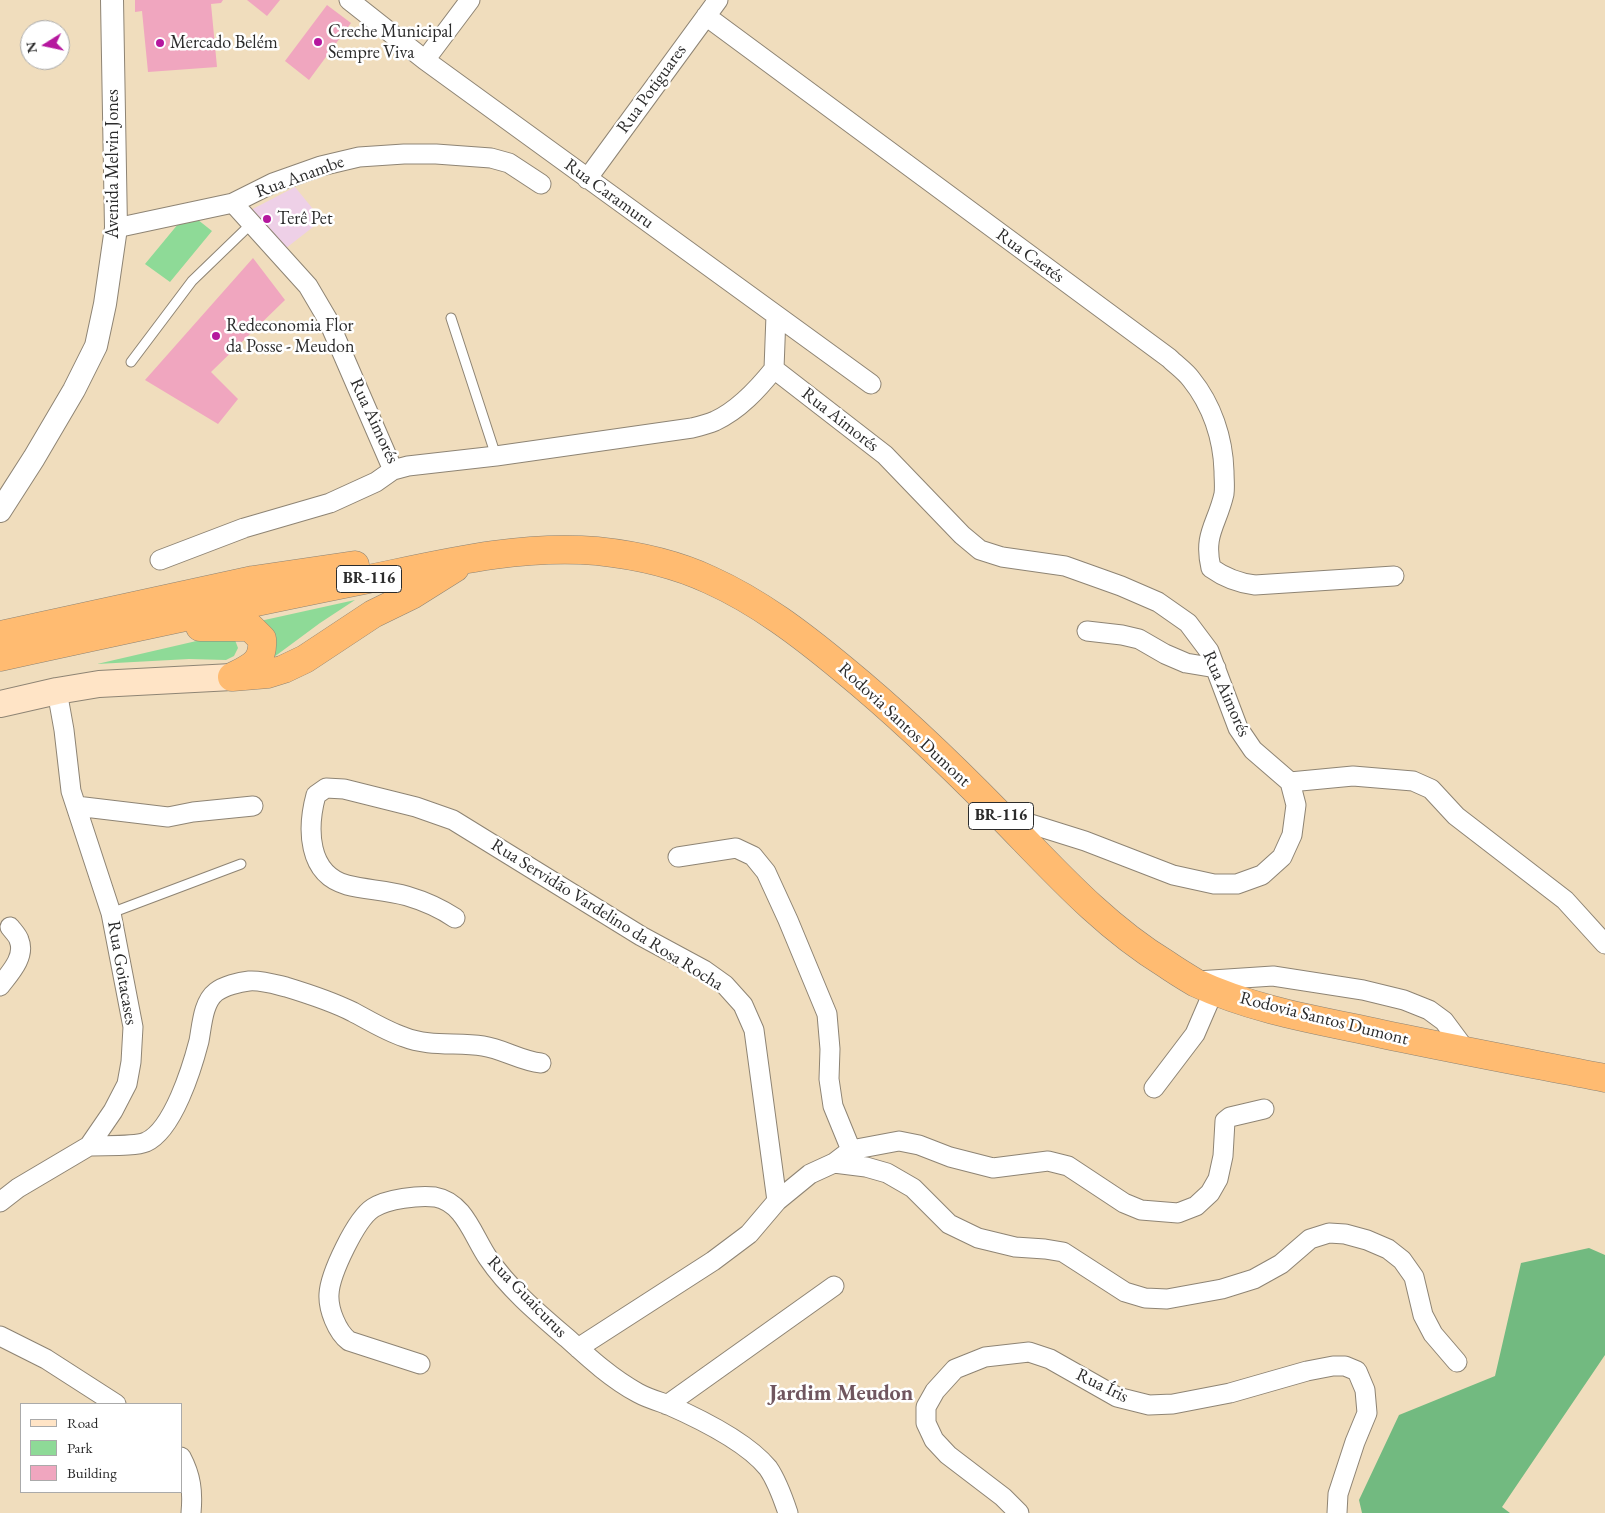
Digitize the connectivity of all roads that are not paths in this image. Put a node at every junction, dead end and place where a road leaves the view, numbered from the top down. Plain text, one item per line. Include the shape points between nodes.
1 (112, 0) edge
2 (349, 0) edge
3 (470, 0) edge
4 (718, 0) edge
5 (706, 16) junction
6 (425, 60) junction
7 (587, 179) junction
8 (541, 184) dead end
9 (233, 203) junction
10 (251, 224) junction
11 (116, 228) junction
12 (776, 315) junction
13 (451, 318) dead end
14 (131, 362) dead end
15 (774, 369) junction
16 (871, 384) dead end
17 (496, 456) junction
18 (393, 470) junction
19 (0, 511) edge
20 (468, 559) junction
21 (160, 560) dead end
22 (1394, 576) dead end
23 (156, 623) junction
24 (1087, 631) dead end
25 (0, 636) edge
26 (0, 657) edge
27 (1216, 668) junction
28 (232, 677) junction
29 (57, 691) junction
30 (0, 704) edge
31 (1290, 782) junction
32 (76, 806) junction
33 (253, 806) dead end
34 (998, 813) junction
35 (678, 857) dead end
36 (241, 864) dead end
37 (111, 913) junction
38 (455, 918) dead end
39 (10, 927) dead end
40 (1605, 944) edge
41 (0, 986) edge
42 (1204, 986) junction
43 (1467, 1052) junction
44 (541, 1063) dead end
45 (1600, 1082) edge
46 (1154, 1088) dead end
47 (1264, 1109) dead end
48 (89, 1146) junction
49 (851, 1150) junction
50 (834, 1163) junction
51 (777, 1201) junction
52 (0, 1202) edge
53 (834, 1286) dead end
54 (0, 1336) edge
55 (578, 1348) junction
56 (1457, 1362) dead end
57 (420, 1364) dead end
58 (114, 1403) edge
59 (667, 1405) junction
60 (182, 1459) edge
61 (191, 1513) edge
62 (788, 1513) edge
63 (1019, 1513) edge
64 (1337, 1513) edge

1 - 11 street, Avenida Melvin Jones
2 - 6 street, Rua Caramuru
3 - 6 street
4 - 5 street, Rua Potiguares
5 - 7 street, Rua Potiguares
5 - 22 street, Rua Caetés via 1169,358 1191,378 1210,407 1224,452 1224,492 1210,532 1208,552 1211,568 1224,578 1255,585
6 - 7 street, Rua Caramuru
7 - 12 street, Rua Caramuru
8 - 9 street, Rua Anambe via 509,164 491,158 386,155 320,166 273,183
9 - 10 street, Rua Aimorés
9 - 11 street, Rua Anambe
10 - 14 lane via 192,281
10 - 18 street, Rua Aimorés via 308,286 328,320
11 - 19 street, Avenida Melvin Jones via 96,346 74,390
12 - 15 street
12 - 16 street, Rua Caramuru
13 - 17 lane
15 - 17 street, Rua Aimorés via 756,392 715,421 692,428
15 - 27 street, Rua Aimorés via 885,455 980,550 1002,557 1065,566 1158,602 1188,623 1209,651
17 - 18 street, Rua Aimorés
18 - 21 street via 376,482 330,503 244,528
20 - 23 highway, Rodovia Santos Dumont / BR-116
20 - 25 highway via 352,565 252,580
20 - 28 highway via 412,595 373,614 305,659 268,674
20 - 34 highway, Rodovia Santos Dumont / BR-116 via 559,550 598,552 672,566 709,579 801,634 875,695
23 - 26 highway, BR-116
23 - 28 highway via 196,627 250,626 262,640 263,650 257,662
24 - 27 street via 1139,639 1186,663
27 - 31 street, Rua Aimorés via 1238,728 1253,750
28 - 29 main road via 125,682
29 - 30 main road
29 - 32 street, Rua Goitacases
31 - 34 street via 1296,805 1292,835 1282,857 1262,875 1237,884 1214,884 1174,875
31 - 40 street via 1353,776 1414,781 1431,789 1456,816 1565,900
32 - 33 street via 168,817
32 - 37 street, Rua Goitacases
34 - 42 highway, Rodovia Santos Dumont / BR-116 via 1103,918 1159,960
35 - 49 street via 736,848 753,856 766,872 826,1014 833,1106
36 - 37 lane
37 - 48 street, Rua Goitacases via 132,1027 131,1062 127,1084
38 - 51 street, Rua Servidão Vardelino da Rosa Rocha via 442,909 405,896 345,884 322,871 311,841 316,795 326,788 344,789 453,820 725,985 743,1005 754,1030
39 - 41 street via 20,940 20,955
42 - 43 highway, Rodovia Santos Dumont / BR-116 via 1292,1015
42 - 43 street via 1273,976 1404,1000 1429,1010 1444,1021
42 - 46 street via 1194,1034
43 - 45 highway, Rodovia Santos Dumont / BR-116
44 - 48 street via 482,1046 407,1038 317,996 266,982 249,981 216,992 206,1006 188,1081 163,1128 143,1143
47 - 49 street via 1225,1121 1218,1179 1210,1193 1196,1206 1178,1213 1141,1210 1124,1204 1068,1166 1048,1161 993,1168 899,1141
48 - 52 street, Rua Goitacases
49 - 50 street, Rua Guaicurus
50 - 51 street, Rua Guaicurus via 810,1174
50 - 56 street via 887,1173 913,1188 949,1224 978,1238 1015,1247 1063,1252 1125,1292 1145,1298 1167,1299 1222,1289 1254,1279 1281,1264 1310,1239 1329,1233 1366,1240 1388,1249 1402,1260 1414,1277 1423,1316 1433,1334
51 - 55 street, Rua Guaicurus via 749,1234 713,1261
53 - 59 street
54 - 58 street via 46,1359
55 - 57 street, Rua Guaicurus via 509,1284 488,1259 458,1208 435,1197 395,1200 373,1208 362,1219 342,1254 329,1295 333,1316 341,1333 350,1341
55 - 59 street, Rua Guaicurus via 614,1378 639,1394
59 - 62 street, Rua Guaicurus via 741,1444 768,1469
60 - 61 street via 190,1473
63 - 64 street, Rua Íris via 1004,1496 948,1455 934,1440 926,1423 926,1407 935,1391 955,1369 985,1357 1029,1352 1117,1397 1149,1405 1173,1404 1230,1392 1333,1366 1357,1371 1365,1390 1367,1413 1338,1494

